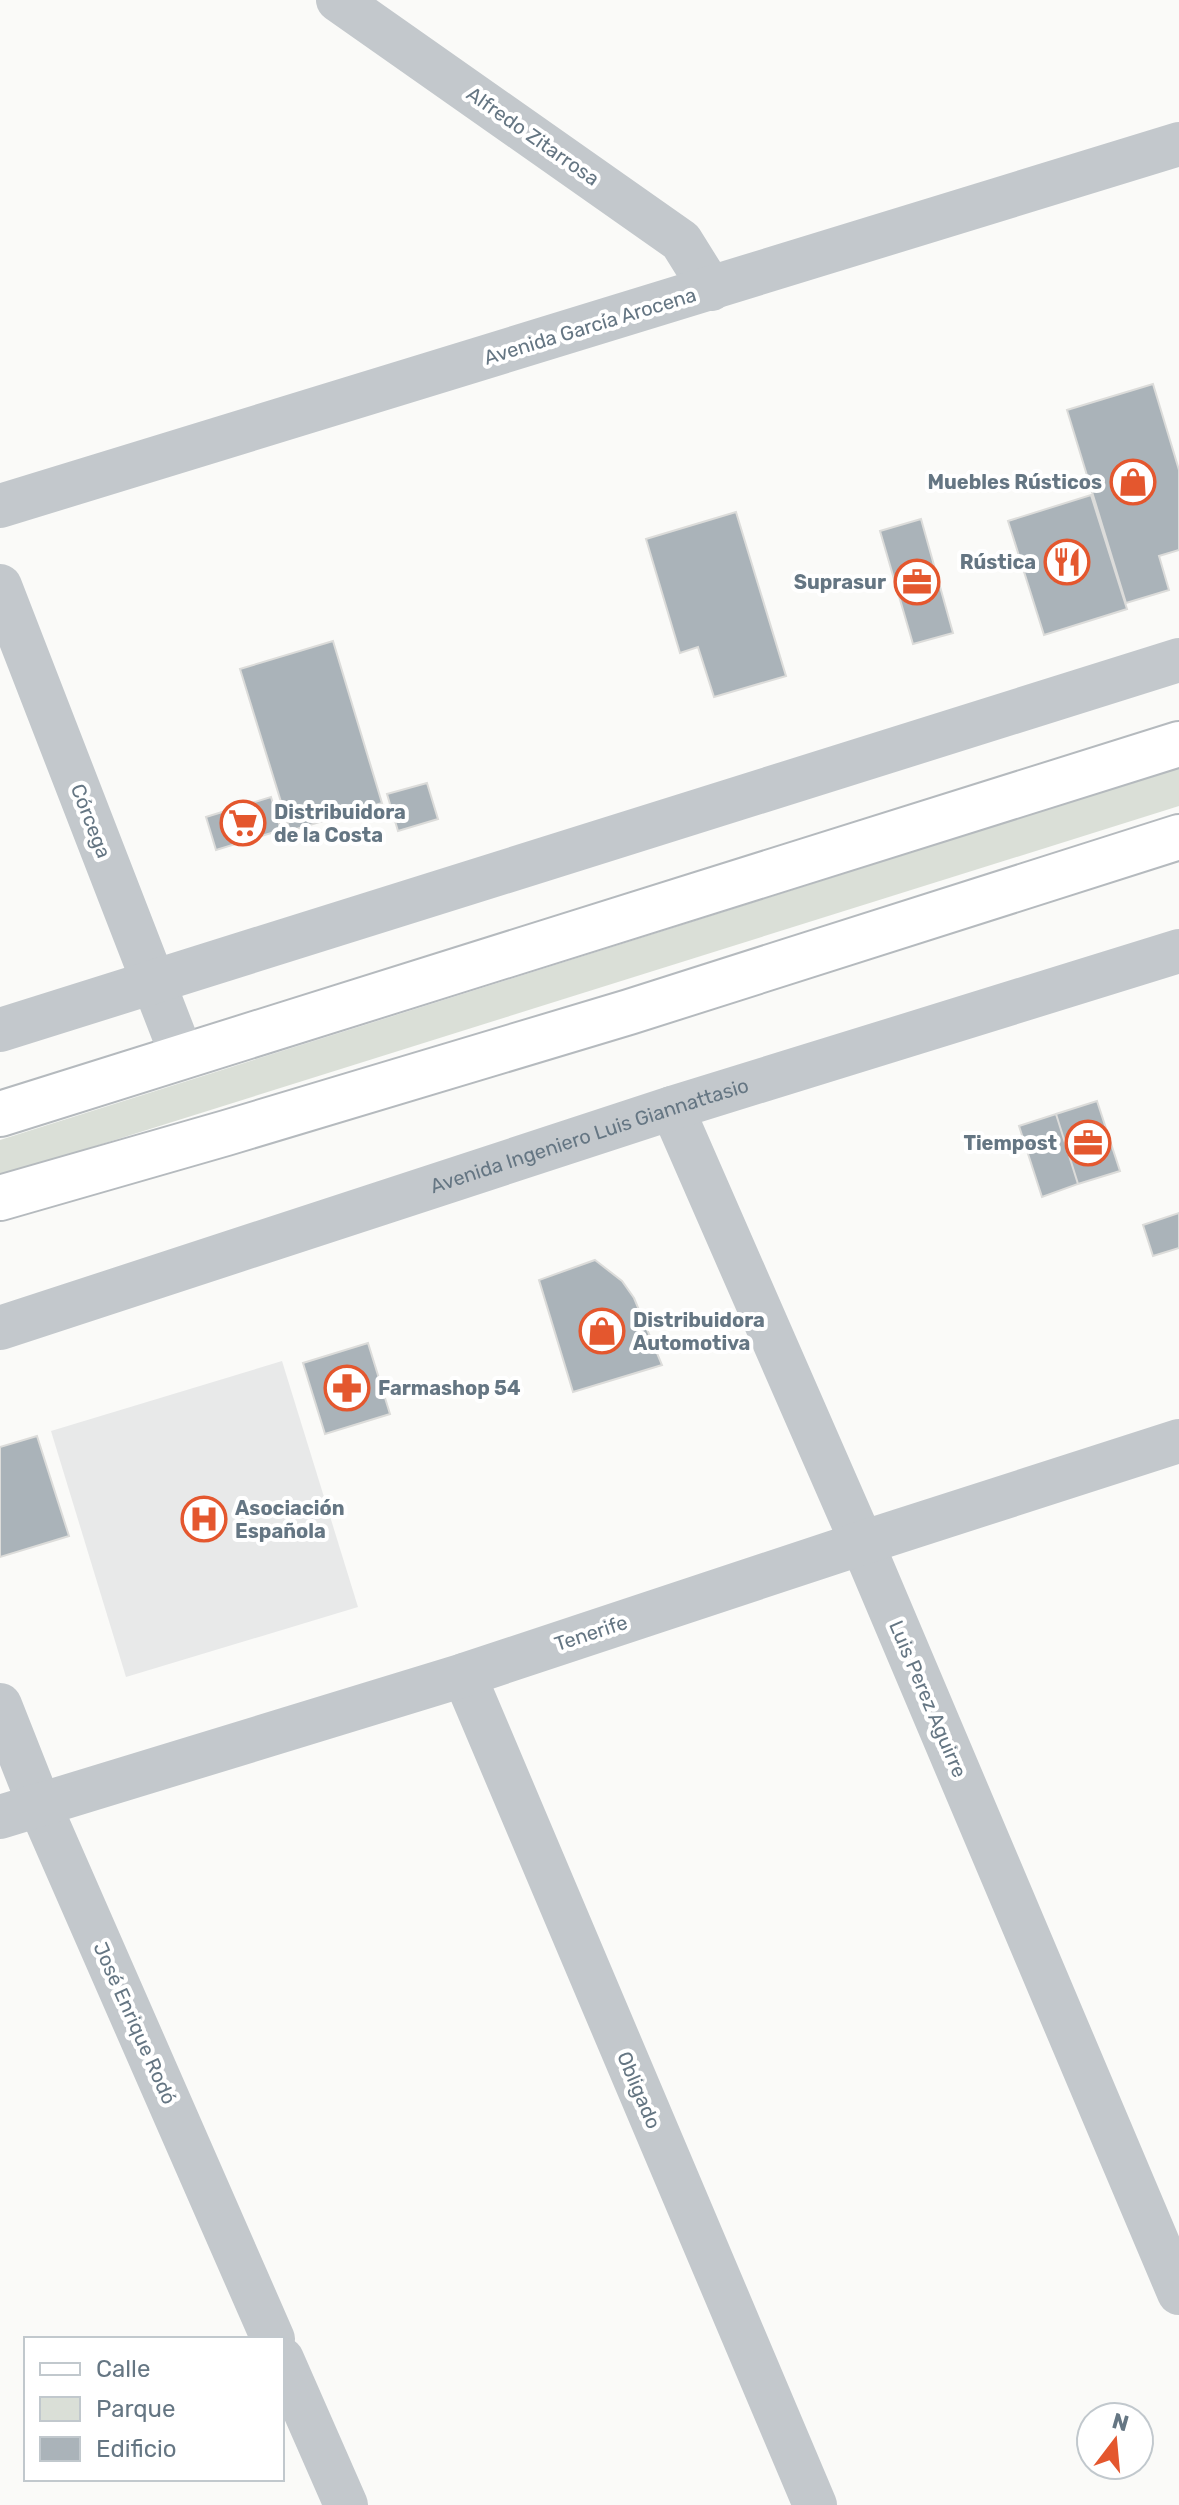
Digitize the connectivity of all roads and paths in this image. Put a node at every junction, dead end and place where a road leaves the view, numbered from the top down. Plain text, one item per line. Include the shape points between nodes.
1 (338, 0) edge
2 (1179, 144) edge
3 (711, 289) junction
4 (0, 506) edge
5 (0, 586) edge
6 (1179, 660) edge
7 (1179, 744) edge
8 (1179, 837) edge
9 (1179, 951) edge
10 (154, 981) junction
11 (0, 1030) edge
12 (182, 1056) junction
13 (672, 1108) junction
14 (0, 1114) edge
15 (0, 1198) edge
16 (0, 1328) edge
17 (1179, 1441) edge
18 (862, 1543) junction
19 (464, 1675) junction
20 (0, 1705) edge
21 (20, 1810) edge
22 (1179, 2293) edge
23 (272, 2337) edge
24 (284, 2364) edge
25 (346, 2505) edge
26 (815, 2505) edge

1 - 3 street, Alfredo Zitarrosa via 681,241
2 - 3 street, Avenida García Arocena
3 - 4 street, Avenida García Arocena
5 - 10 street, Córcega
6 - 10 street
7 - 12 main road
8 - 15 main road via 629,1012
9 - 13 street, Avenida Ingeniero Luis Giannattasio
10 - 11 street
10 - 12 street, Córcega
12 - 14 main road
13 - 16 street, Avenida Ingeniero Luis Giannattasio
13 - 18 street, Luis Perez Aguirre
17 - 18 street, Tenerife
18 - 19 street, Tenerife
18 - 22 street, Luis Perez Aguirre
19 - 21 street, Tenerife
19 - 26 street, Obligado
20 - 21 street, José Enrique Rodó
21 - 23 street, José Enrique Rodó
24 - 25 street

